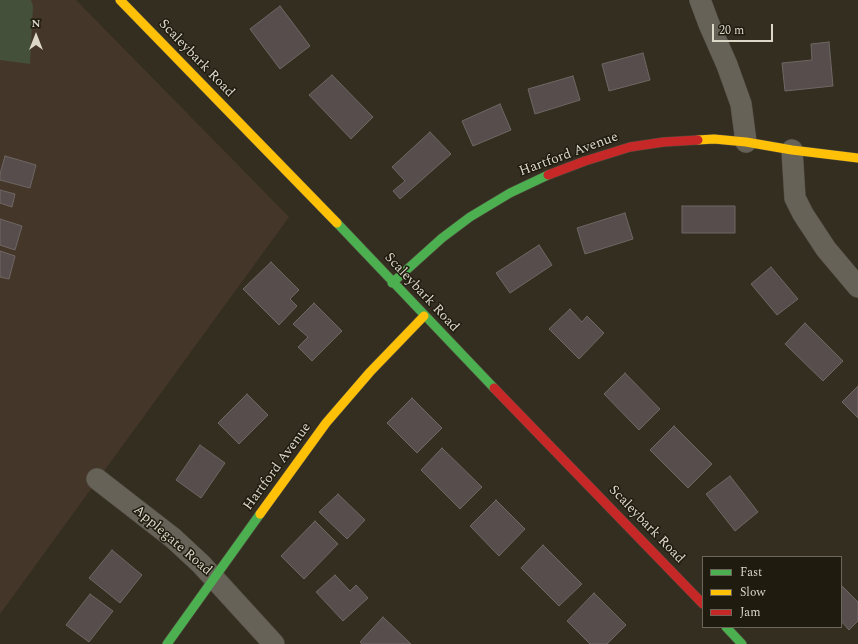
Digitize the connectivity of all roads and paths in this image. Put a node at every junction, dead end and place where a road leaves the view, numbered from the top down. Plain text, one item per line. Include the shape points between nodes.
1 (120, 0) edge
2 (700, 0) edge
3 (746, 142) junction
4 (792, 150) junction
5 (858, 158) edge
6 (392, 283) junction
7 (858, 287) edge
8 (424, 316) junction
9 (97, 479) dead end
10 (214, 579) junction
11 (702, 603) edge
12 (727, 628) edge
13 (167, 644) edge
14 (274, 644) edge
15 (742, 644) edge

1 - 6 street, Scaleybark Road
2 - 3 street via 741,104
3 - 4 street, Hartford Avenue
3 - 6 street, Hartford Avenue via 714,139 630,147 541,177 470,217 442,238
4 - 5 street, Hartford Avenue
4 - 7 street via 795,198 826,248
6 - 8 street, Scaleybark Road
8 - 10 street, Hartford Avenue via 326,423
8 - 11 street, Scaleybark Road
9 - 10 street, Applegate Road via 173,538
10 - 13 street, Hartford Avenue
10 - 14 street, Applegate Road
12 - 15 street

